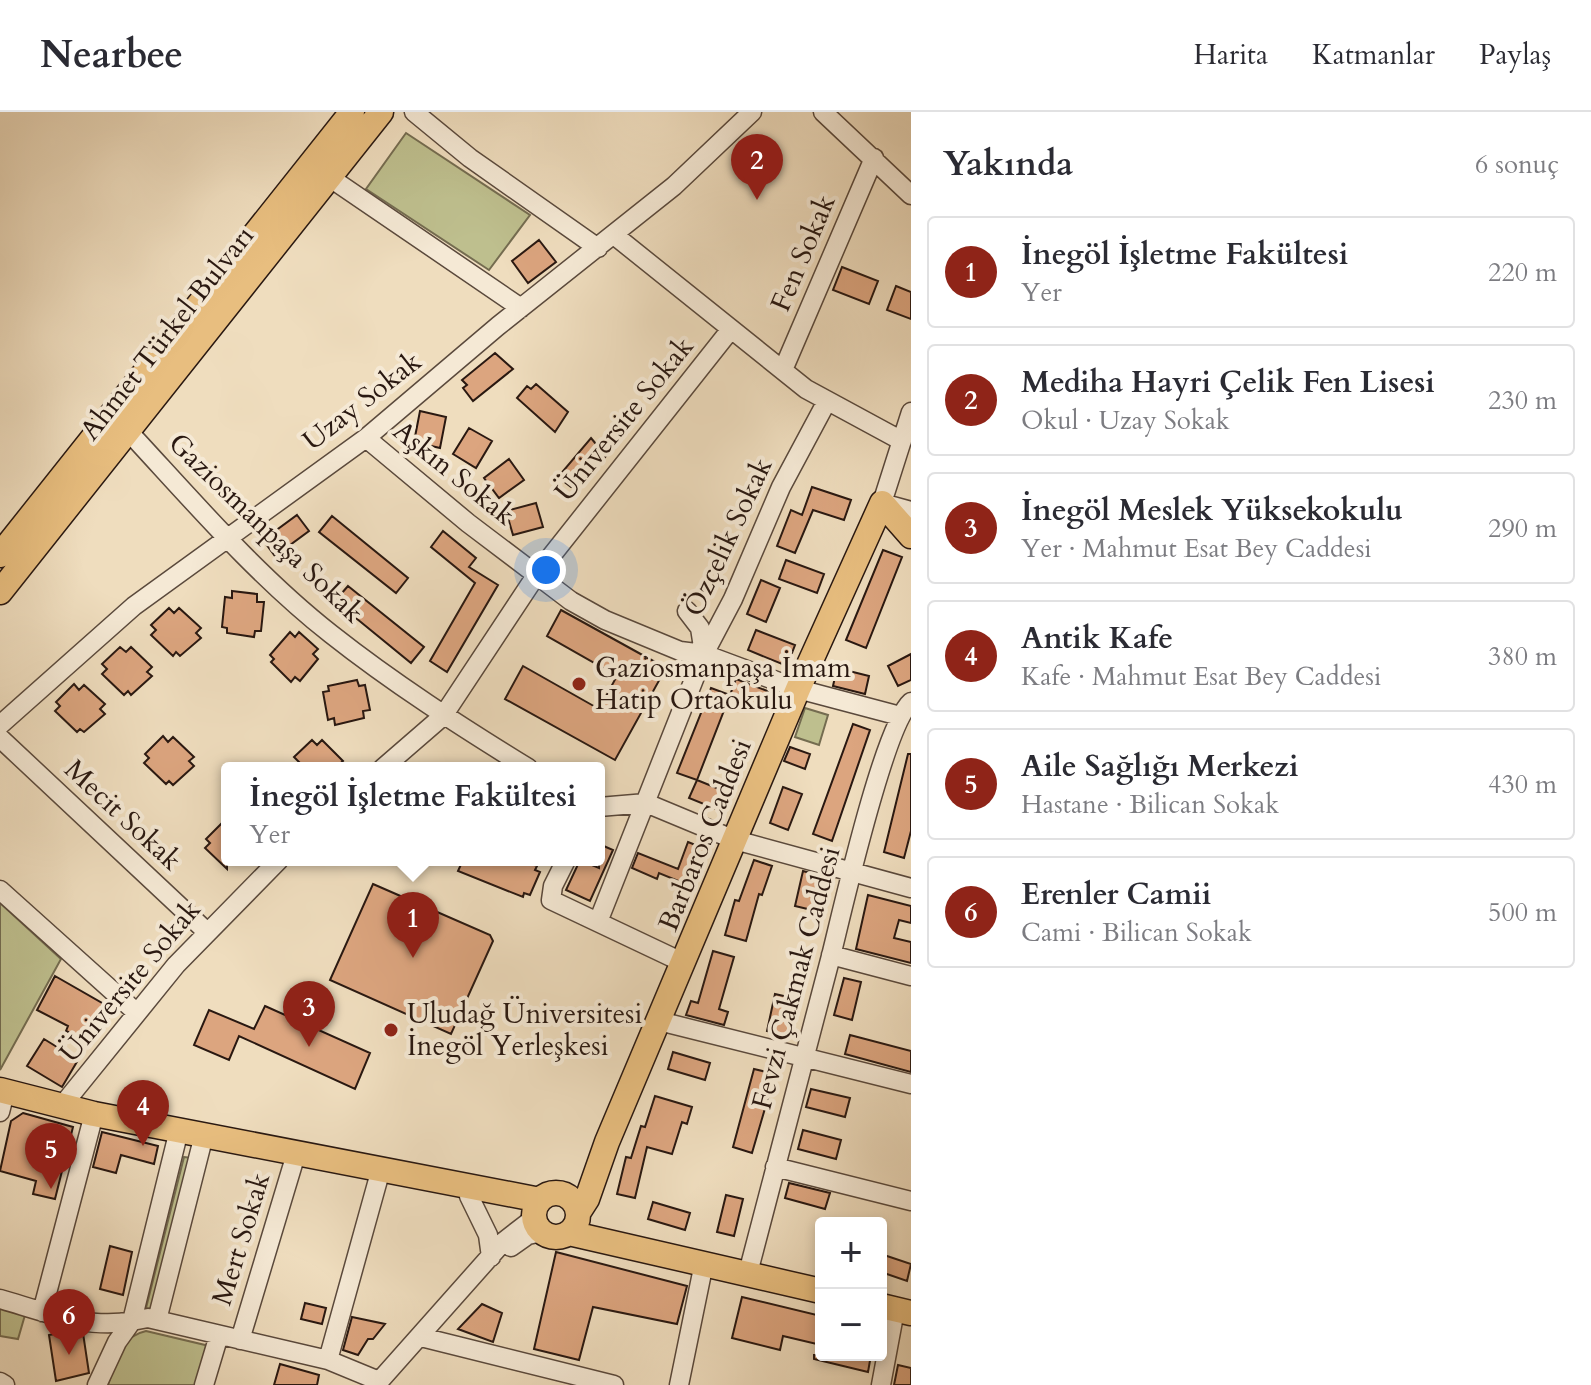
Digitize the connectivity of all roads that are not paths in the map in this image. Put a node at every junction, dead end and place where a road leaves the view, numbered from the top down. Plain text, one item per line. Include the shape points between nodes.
1 (352, 112) edge
2 (381, 112) edge
3 (414, 112) edge
4 (752, 112) edge
5 (823, 112) edge
6 (874, 158) junction
7 (329, 177) junction
8 (911, 195) edge
9 (614, 235) junction
10 (598, 248) junction
11 (521, 308) junction
12 (731, 329) junction
13 (783, 370) junction
14 (827, 401) junction
15 (911, 412) edge
16 (128, 431) junction
17 (366, 438) junction
18 (902, 441) junction
19 (882, 503) junction
20 (911, 511) edge
21 (911, 536) edge
22 (226, 537) junction
23 (0, 555) edge
24 (537, 574) junction
25 (0, 592) edge
26 (687, 611) dead end
27 (704, 654) junction
28 (798, 689) junction
29 (905, 709) edge
30 (443, 716) junction
31 (0, 725) edge
32 (0, 738) edge
33 (390, 762) edge
34 (518, 762) edge
35 (646, 803) junction
36 (605, 806) edge
37 (735, 840) junction
38 (273, 866) edge
39 (563, 866) edge
40 (851, 874) junction
41 (911, 888) edge
42 (0, 890) edge
43 (598, 922) junction
44 (207, 932) junction
45 (831, 955) junction
46 (684, 963) junction
47 (911, 976) edge
48 (137, 1013) junction
49 (659, 1021) junction
50 (804, 1057) junction
51 (911, 1084) edge
52 (2, 1098) edge
53 (61, 1107) junction
54 (94, 1114) junction
55 (179, 1130) junction
56 (204, 1135) junction
57 (607, 1142) junction
58 (296, 1154) junction
59 (775, 1167) junction
60 (381, 1169) junction
61 (429, 1179) junction
62 (469, 1196) junction
63 (911, 1201) edge
64 (541, 1212) junction
65 (575, 1221) junction
66 (488, 1261) junction
67 (704, 1263) junction
68 (748, 1273) junction
69 (815, 1290) edge
70 (0, 1299) edge
71 (896, 1310) edge
72 (42, 1312) junction
73 (157, 1320) junction
74 (132, 1321) junction
75 (219, 1335) junction
76 (421, 1337) junction
77 (240, 1340) junction
78 (328, 1360) junction
79 (0, 1382) edge
80 (377, 1383) edge
81 (5, 1385) edge
82 (97, 1385) edge
83 (204, 1385) edge
84 (614, 1385) edge
85 (679, 1385) edge
86 (881, 1385) edge

1 - 23 main road, Ahmet Türkel Bulvarı
2 - 7 main road, Ahmet Türkel Bulvarı
3 - 10 street
4 - 9 street, Uzay Sokak
5 - 6 street
6 - 8 street
6 - 13 street, Fen Sokak
7 - 11 street
7 - 16 main road, Ahmet Türkel Bulvarı
9 - 10 street, Uzay Sokak
9 - 12 street
10 - 11 street, Uzay Sokak
11 - 17 street, Uzay Sokak
12 - 13 street
12 - 24 street, Üniversite Sokak
13 - 14 street
14 - 18 street
14 - 27 street, Özçelik Sokak
15 - 18 street
16 - 22 street, Gaziosmanpaşa Sokak
16 - 25 main road, Ahmet Türkel Bulvarı
17 - 22 street, Uzay Sokak
17 - 24 street, Aşkın Sokak
18 - 19 street
19 - 20 street
19 - 21 main road
19 - 28 main road, Barbaros Caddesi
22 - 30 street, Gaziosmanpaşa Sokak via 329,633
22 - 31 street, Uzay Sokak via 134,606
24 - 27 street, Aşkın Sokak via 605,620 680,651
24 - 30 street, Üniversite Sokak
26 - 27 street via 700,628
27 - 28 street, Aşkın Sokak
27 - 35 street, Özçelik Sokak
28 - 29 street, Aşkın Sokak
28 - 37 main road, Barbaros Caddesi
29 - 40 street, Fevzi Çakmak Caddesi
30 - 33 street, Üniversite Sokak
30 - 34 street, Gaziosmanpaşa Sokak
32 - 44 street, Mecit Sokak
35 - 36 street
35 - 37 street
35 - 43 street, Özçelik Sokak
37 - 40 street
37 - 46 main road, Barbaros Caddesi
38 - 44 street, Üniversite Sokak
39 - 43 street via 551,900
40 - 41 street
40 - 45 street, Fevzi Çakmak Caddesi
42 - 48 street
43 - 46 street
44 - 48 street, Üniversite Sokak
45 - 47 street
45 - 50 street, Fevzi Çakmak Caddesi
46 - 49 main road, Barbaros Caddesi
48 - 53 street, Üniversite Sokak
49 - 50 street
49 - 57 main road, Barbaros Caddesi
50 - 51 street
50 - 59 street, Fevzi Çakmak Caddesi
52 - 53 main road
53 - 54 main road
54 - 55 main road
54 - 72 street
55 - 56 main road
55 - 74 street
56 - 58 main road
56 - 73 street
57 - 64 main road via 572,1188
57 - 65 main road
58 - 60 main road
58 - 77 street, Mert Sokak
59 - 63 street
59 - 68 street, Fevzi Çakmak Caddesi
60 - 61 main road
60 - 78 street
61 - 62 main road
61 - 64 main road
62 - 64 main road
62 - 66 street via 488,1235
64 - 65 main road via 555,1237
64 - 65 main road via 567,1196
64 - 66 street
65 - 67 main road via 641,1252
66 - 76 street
67 - 68 main road
67 - 85 street
68 - 69 main road
70 - 72 street
71 - 86 street
72 - 74 street via 112,1325
73 - 74 street
73 - 75 street
74 - 82 street
75 - 77 street
75 - 83 street, Mert Sokak
76 - 80 street
76 - 84 street
77 - 78 street
78 - 80 street
79 - 81 street

